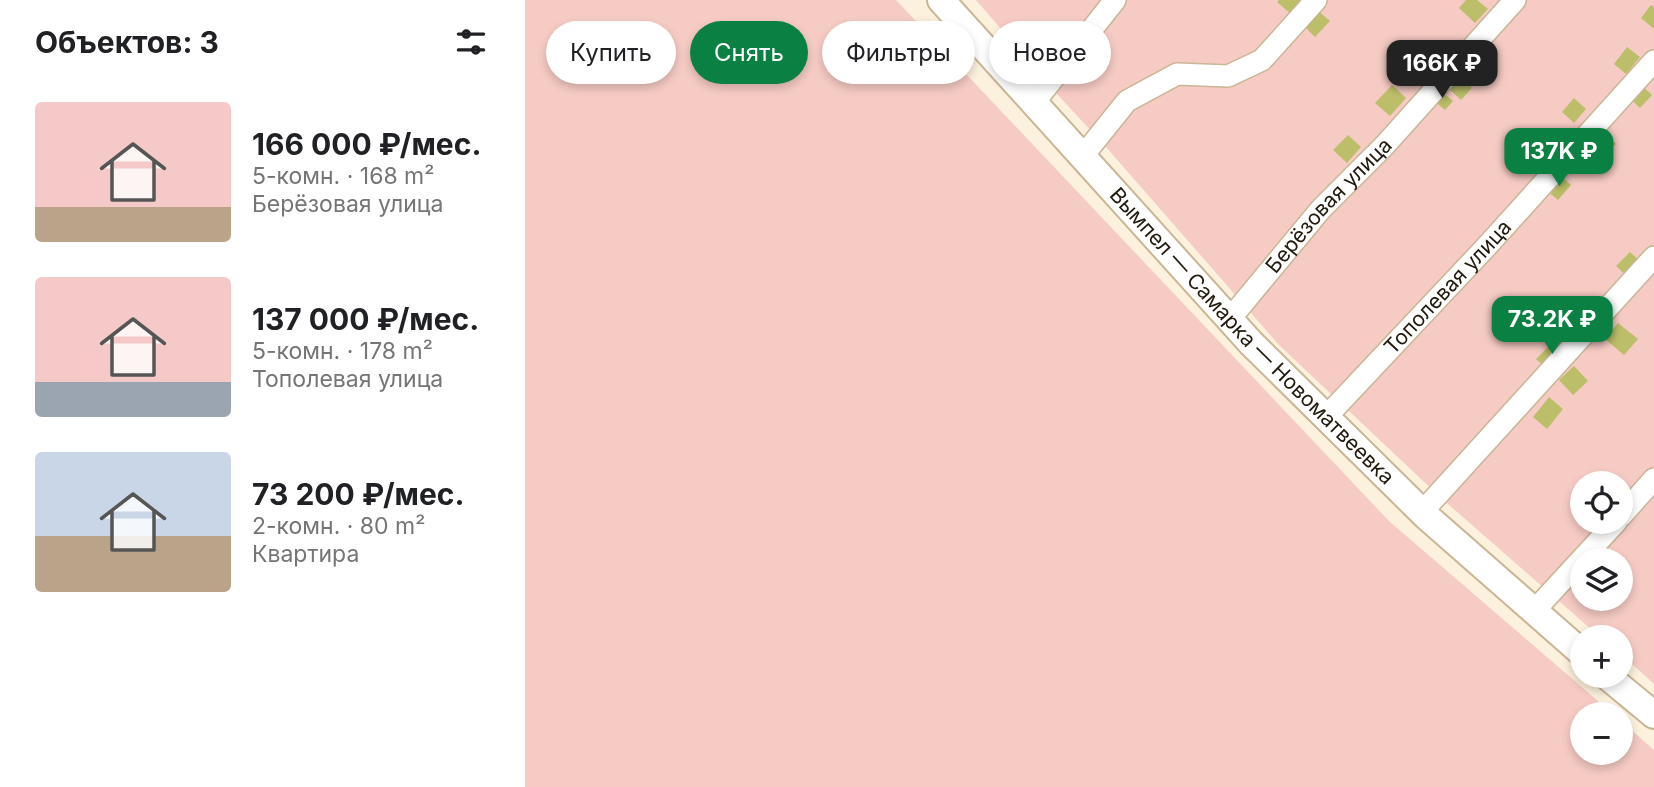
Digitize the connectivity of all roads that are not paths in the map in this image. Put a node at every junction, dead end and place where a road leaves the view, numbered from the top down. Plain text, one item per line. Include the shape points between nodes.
1 (941, 0) edge
2 (1115, 0) edge
3 (1316, 0) edge
4 (1515, 0) edge
5 (1654, 61) edge
6 (1033, 104) junction
7 (1082, 157) junction
8 (1654, 257) edge
9 (1229, 320) junction
10 (1325, 417) junction
11 (1654, 479) edge
12 (1633, 503) edge
13 (1422, 512) junction
14 (1605, 534) edge
15 (1534, 611) junction
16 (1570, 642) edge
17 (1625, 688) edge
18 (1650, 704) edge

1 - 6 main road, Вымпел — Самарка — Новоматвеевка
2 - 6 street
3 - 7 street via 1262,60 1228,76 1177,74 1127,101
4 - 9 street, Берёзовая улица via 1321,209
5 - 10 street, Тополевая улица
6 - 7 main road, Вымпел — Самарка — Новоматвеевка
7 - 9 main road, Вымпел — Самарка — Новоматвеевка
8 - 13 street
9 - 10 main road, Вымпел — Самарка — Новоматвеевка
10 - 13 main road, Вымпел — Самарка — Новоматвеевка
11 - 12 street
13 - 15 main road, Вымпел — Самарка — Новоматвеевка
14 - 15 street
15 - 16 main road, Вымпел — Самарка — Новоматвеевка
17 - 18 main road

